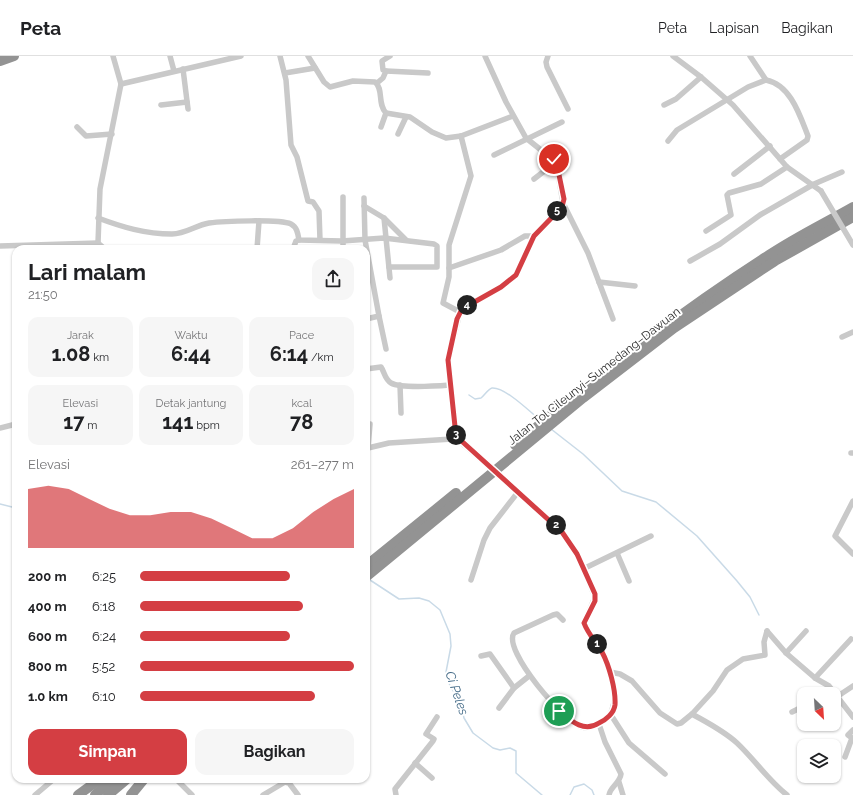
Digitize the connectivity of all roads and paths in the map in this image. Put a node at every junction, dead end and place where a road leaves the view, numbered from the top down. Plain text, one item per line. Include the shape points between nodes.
1 (14, 56) edge
2 (113, 56) edge
3 (170, 56) edge
4 (241, 56) edge
5 (280, 56) edge
6 (308, 56) edge
7 (390, 56) edge
8 (485, 56) edge
9 (548, 56) edge
10 (673, 56) edge
11 (750, 56) edge
12 (382, 58) edge
13 (0, 61) edge
14 (315, 68) junction
15 (183, 69) junction
16 (174, 71) junction
17 (386, 71) junction
18 (285, 73) junction
19 (428, 73) dead end
20 (701, 77) junction
21 (766, 80) junction
22 (377, 83) junction
23 (121, 84) junction
24 (728, 101) junction
25 (187, 102) junction
26 (161, 105) dead end
27 (664, 105) dead end
28 (188, 109) dead end
29 (568, 109) dead end
30 (386, 113) junction
31 (513, 116) junction
32 (406, 117) junction
33 (562, 122) dead end
34 (77, 127) dead end
35 (381, 127) dead end
36 (112, 134) junction
37 (398, 134) dead end
38 (461, 136) junction
39 (528, 140) junction
40 (668, 141) dead end
41 (770, 146) junction
42 (494, 155) dead end
43 (780, 158) junction
44 (556, 162) junction
45 (787, 167) junction
46 (842, 172) dead end
47 (734, 174) dead end
48 (534, 179) dead end
49 (814, 184) junction
50 (343, 197) dead end
51 (364, 198) dead end
52 (563, 203) junction
53 (364, 206) junction
54 (853, 207) edge
55 (853, 217) edge
56 (98, 218) junction
57 (384, 218) junction
58 (259, 221) junction
59 (706, 231) dead end
60 (534, 236) junction
61 (384, 238) junction
62 (299, 240) junction
63 (320, 240) junction
64 (364, 240) junction
65 (406, 240) junction
66 (342, 241) junction
67 (98, 243) joint
68 (62, 245) edge
69 (257, 245) edge
70 (294, 245) edge
71 (342, 245) edge
72 (365, 245) edge
73 (853, 245) edge
74 (0, 246) edge
75 (12, 246) edge
76 (690, 261) dead end
77 (389, 267) junction
78 (449, 268) junction
79 (390, 278) dead end
80 (599, 282) junction
81 (370, 286) edge
82 (635, 286) dead end
83 (460, 312) junction
84 (379, 316) junction
85 (370, 318) edge
86 (613, 319) dead end
87 (853, 332) edge
88 (842, 336) dead end
89 (386, 349) dead end
90 (370, 368) edge
91 (400, 385) junction
92 (451, 385) junction
93 (402, 413) dead end
94 (12, 425) edge
95 (0, 428) edge
96 (456, 436) junction
97 (370, 448) edge
98 (518, 492) junction
99 (853, 501) edge
100 (419, 528) junction
101 (651, 536) dead end
102 (617, 553) junction
103 (853, 554) edge
104 (370, 563) edge
105 (583, 569) junction
106 (370, 573) edge
107 (472, 580) dead end
108 (629, 581) dead end
109 (563, 620) dead end
110 (806, 631) dead end
111 (851, 639) dead end
112 (786, 653) junction
113 (481, 656) dead end
114 (610, 672) junction
115 (529, 676) junction
116 (815, 678) junction
117 (853, 686) edge
118 (830, 687) edge
119 (514, 688) junction
120 (841, 694) edge
121 (841, 703) edge
122 (499, 708) dead end
123 (797, 710) edge
124 (792, 712) dead end
125 (611, 714) junction
126 (692, 714) junction
127 (853, 716) edge
128 (436, 717) dead end
129 (599, 724) junction
130 (853, 730) edge
131 (846, 758) dead end
132 (415, 763) junction
133 (665, 774) dead end
134 (432, 778) dead end
135 (619, 782) junction
136 (49, 783) edge
137 (94, 783) edge
138 (108, 783) edge
139 (122, 783) edge
140 (141, 783) edge
141 (180, 783) edge
142 (283, 783) edge
143 (289, 783) edge
144 (35, 795) edge
145 (78, 795) edge
146 (95, 795) edge
147 (108, 795) edge
148 (131, 795) edge
149 (192, 795) edge
150 (263, 795) edge
151 (298, 795) edge
152 (396, 795) edge
153 (609, 795) edge
154 (623, 795) edge
155 (787, 795) edge

1 - 13 highway
2 - 23 street
3 - 16 street
4 - 15 street
5 - 18 street
6 - 14 street
7 - 12 street
8 - 31 street
9 - 29 street via 547,68
10 - 20 street
11 - 21 street
12 - 17 street via 382,68
14 - 18 street
14 - 22 street via 324,82 330,86 353,81
15 - 16 street
15 - 25 street
16 - 23 street
17 - 19 street
17 - 22 street
18 - 63 street via 291,144 308,201 313,202 319,211
20 - 24 street
20 - 27 street
21 - 24 street via 748,87
21 - 43 street via 776,84 790,97 808,136 807,140
22 - 30 street via 381,106
23 - 36 street
24 - 40 street via 677,130
24 - 41 street
25 - 26 street
25 - 28 street
30 - 32 street
30 - 35 street
31 - 38 street
31 - 39 street
32 - 37 street
32 - 38 street via 413,118 440,136
33 - 39 street
34 - 36 street via 86,136
36 - 56 street via 100,189
38 - 78 street via 471,176 449,246
39 - 42 street
39 - 44 street
41 - 43 street
41 - 47 street
43 - 45 street
44 - 48 street
44 - 52 street
45 - 49 street
45 - 59 street via 762,184 729,192 727,195 731,215
46 - 49 street
49 - 73 street, bridge via 821,190
49 - 76 street via 760,215 720,244
50 - 66 street
51 - 53 street
52 - 60 street
52 - 80 street via 588,253
53 - 57 street
53 - 64 street
54 - 100 highway, Jalan Tol Cileunyi–Sumedang–Dawuan via 770,254 670,322 578,393
55 - 100 highway, Jalan Tol Cileunyi–Sumedang–Dawuan via 775,261 674,328
56 - 58 street via 126,228 173,234 208,223
56 - 67 street
57 - 61 street
57 - 65 street
58 - 62 street via 291,224 295,227
58 - 69 street
60 - 78 street via 525,236 501,250
60 - 83 street via 516,275
61 - 64 street
61 - 65 street
61 - 77 street
62 - 63 street
62 - 70 street
63 - 66 street
64 - 66 street
64 - 72 street
65 - 77 street via 436,244 438,265 432,268
66 - 71 street
67 - 68 street
74 - 75 street
77 - 79 street
78 - 83 street via 443,304
80 - 82 street
80 - 86 street
81 - 84 street
83 - 92 street via 448,360
84 - 85 street
84 - 89 street
87 - 88 street
90 - 91 street via 381,366 391,383
91 - 92 street
91 - 93 street
92 - 96 street
94 - 95 street
96 - 97 street via 452,439 389,443
96 - 98 street, bridge
98 - 105 street via 560,529 577,554
98 - 107 street via 490,528
99 - 103 street via 836,536
100 - 104 highway, Jalan Tol Cileunyi–Sumedang–Dawuan
100 - 106 highway, Jalan Tol Cileunyi–Sumedang–Dawuan
101 - 102 street
102 - 105 street
102 - 108 street
105 - 114 street via 595,597 584,623 602,651
109 - 115 street via 555,614 513,634 517,656
110 - 112 street
111 - 116 street
112 - 116 street
112 - 126 street via 767,630 764,642 765,655 743,659 727,670 713,691
113 - 119 street via 490,654
114 - 125 street via 615,705
114 - 126 street via 632,681 660,713 672,721 681,723
115 - 119 street
115 - 129 street via 559,711 578,725 588,727
116 - 118 street
117 - 120 street
119 - 122 street
121 - 127 street
123 - 124 street
125 - 129 street
125 - 133 street via 629,743
126 - 155 street via 710,723 737,743 774,785
128 - 132 street via 426,734 434,740
129 - 135 street via 605,742 622,774
130 - 131 street via 848,735 852,738
132 - 134 street
132 - 152 street via 395,789
135 - 153 street via 609,791
135 - 154 street
136 - 144 street
137 - 145 highway
138 - 146 highway
139 - 147 highway
140 - 148 highway
141 - 149 street
142 - 150 street
143 - 151 street

